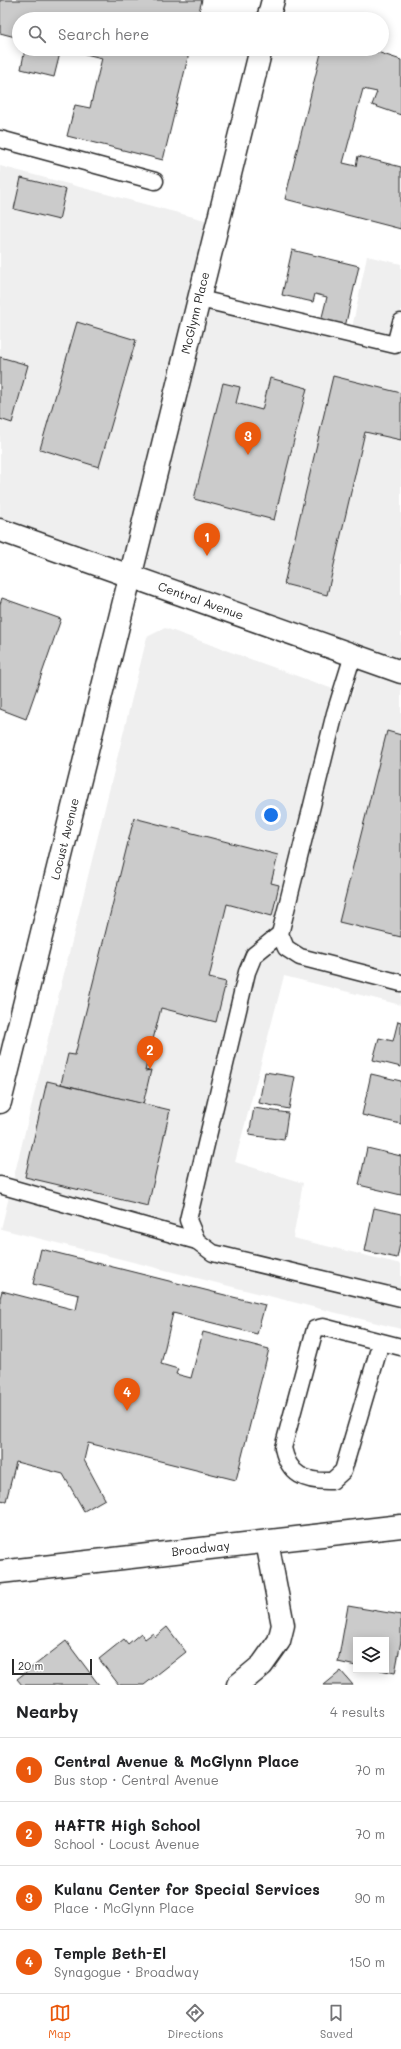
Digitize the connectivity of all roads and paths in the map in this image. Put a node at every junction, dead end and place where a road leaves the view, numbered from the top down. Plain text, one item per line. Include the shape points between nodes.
1 (273, 0) edge
2 (270, 12) edge
3 (259, 56) edge
4 (0, 140) edge
5 (155, 181) dead end
6 (200, 299) junction
7 (401, 322) edge
8 (0, 530) edge
9 (131, 577) junction
10 (353, 655) junction
11 (401, 672) edge
12 (280, 934) junction
13 (401, 983) edge
14 (0, 1102) edge
15 (0, 1185) edge
16 (197, 1241) junction
17 (401, 1298) edge
18 (382, 1342) junction
19 (401, 1347) edge
20 (400, 1522) edge
21 (267, 1542) junction
22 (0, 1572) edge
23 (238, 1685) edge

1 - 2 street
3 - 6 street, McGlynn Place
4 - 5 lane
6 - 7 lane via 395,345
6 - 9 street, McGlynn Place
8 - 9 street, Central Avenue
9 - 10 street, Central Avenue
9 - 14 street, Locust Avenue
10 - 11 street, Central Avenue
10 - 12 lane
12 - 13 lane via 286,948 300,957
12 - 16 lane via 254,955 248,972 188,1220
15 - 16 lane
16 - 17 lane via 213,1253
18 - 18 lane via 323,1327 315,1329 283,1448 285,1458 297,1475 315,1482 332,1481 343,1470
18 - 19 lane
20 - 21 street, Broadway
21 - 22 street, Broadway
21 - 23 street via 283,1625 279,1641 262,1665

